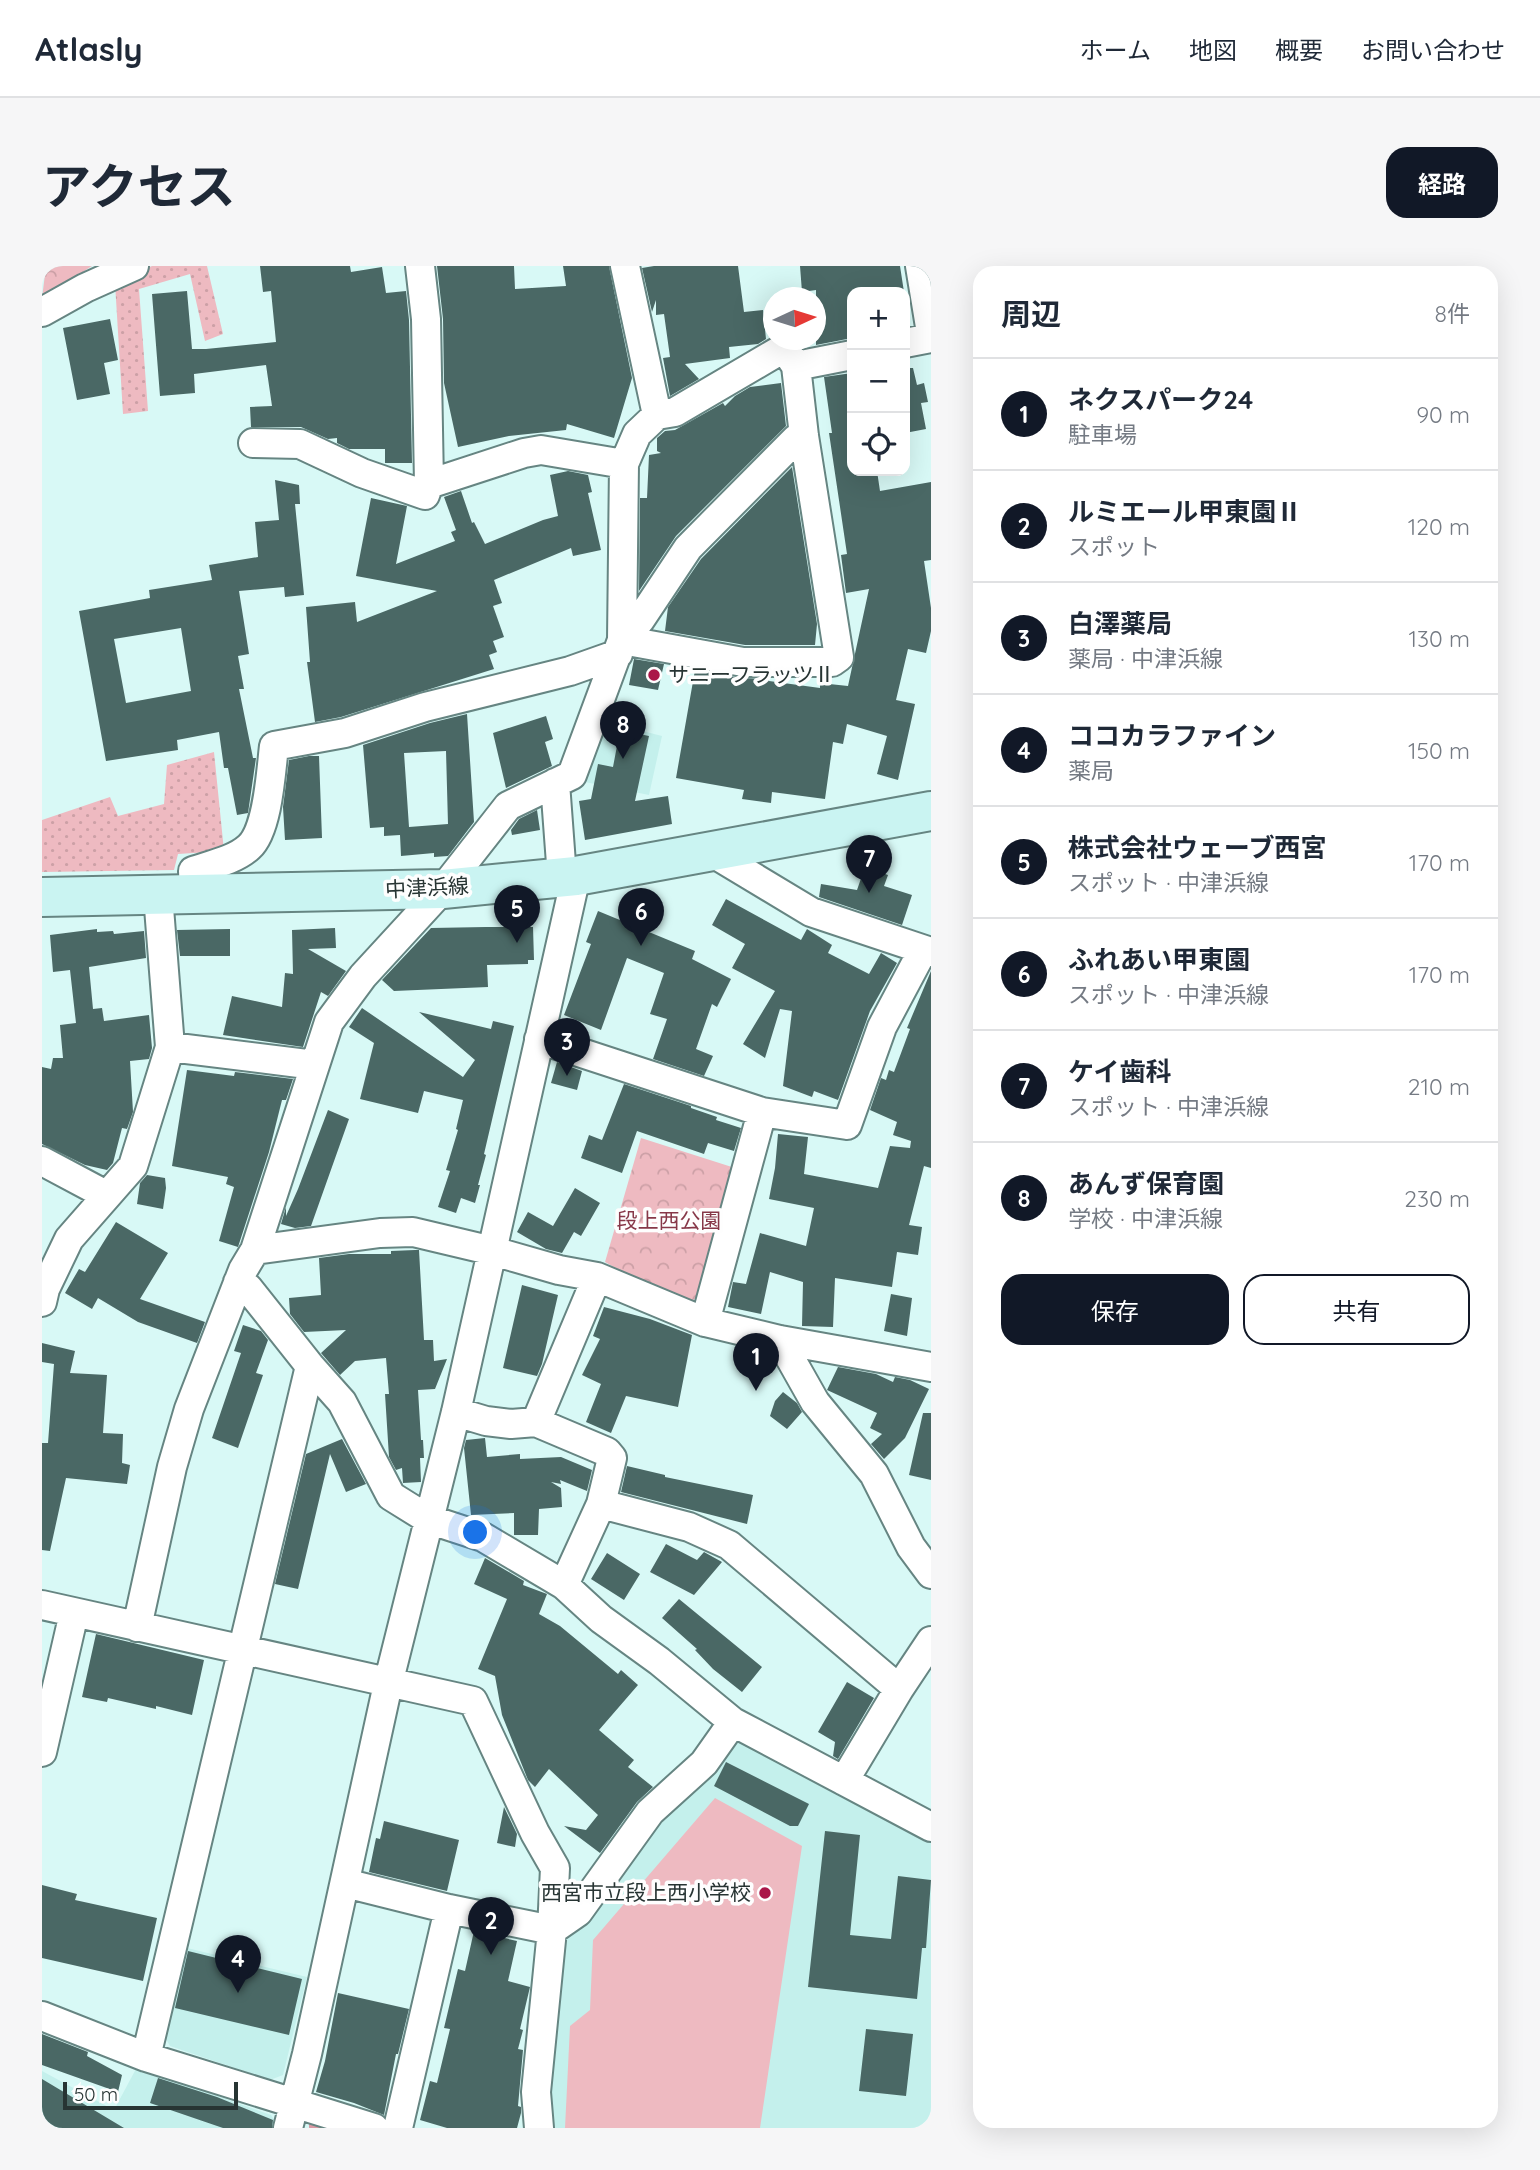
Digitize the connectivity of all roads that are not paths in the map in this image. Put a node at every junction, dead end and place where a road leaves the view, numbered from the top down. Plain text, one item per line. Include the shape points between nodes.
1 (420, 266) edge
2 (625, 266) edge
3 (920, 266) edge
4 (120, 269) edge
5 (42, 312) edge
6 (931, 335) edge
7 (910, 342) edge
8 (847, 356) edge
9 (796, 366) junction
10 (657, 415) junction
11 (804, 436) junction
12 (253, 443) dead end
13 (624, 464) junction
14 (429, 484) junction
15 (620, 647) junction
16 (555, 783) junction
17 (931, 811) edge
18 (713, 853) junction
19 (569, 877) junction
20 (443, 889) junction
21 (176, 895) junction
22 (42, 897) edge
23 (927, 951) edge
24 (539, 1039) junction
25 (170, 1047) junction
26 (315, 1065) junction
27 (762, 1112) junction
28 (42, 1161) edge
29 (106, 1195) junction
30 (255, 1250) junction
31 (493, 1251) junction
32 (597, 1277) junction
33 (238, 1282) junction
34 (42, 1302) edge
35 (705, 1322) junction
36 (780, 1340) junction
37 (310, 1366) junction
38 (931, 1367) edge
39 (456, 1412) junction
40 (536, 1422) junction
41 (601, 1504) junction
42 (428, 1519) junction
43 (931, 1574) edge
44 (564, 1585) junction
45 (42, 1605) edge
46 (74, 1613) junction
47 (138, 1627) junction
48 (931, 1641) edge
49 (242, 1650) junction
50 (388, 1684) junction
51 (899, 1689) junction
52 (733, 1722) junction
53 (42, 1752) edge
54 (844, 1781) junction
55 (931, 1827) edge
56 (345, 1883) junction
57 (449, 1909) junction
58 (552, 1930) junction
59 (42, 2017) edge
60 (146, 2057) junction
61 (291, 2115) edge
62 (374, 2128) edge
63 (398, 2128) edge
64 (539, 2128) edge

1 - 14 street via 426,319
2 - 10 street
3 - 6 street
4 - 5 street
6 - 7 street
8 - 9 street
9 - 10 street via 785,348 675,412
9 - 11 street
10 - 13 street via 637,434
11 - 15 street via 688,548
11 - 15 street via 839,657 832,662 743,662
12 - 14 street via 300,443 362,474 425,495
13 - 14 street via 541,450
13 - 15 street
15 - 16 street via 572,775
15 - 21 street via 570,671 425,707 345,733 274,746 267,808 251,845 193,871
16 - 19 street
16 - 20 street via 508,806
17 - 18 street, 中津浜線
18 - 19 street, 中津浜線
18 - 23 street via 811,912
19 - 20 street, 中津浜線
19 - 24 street
20 - 21 street, 中津浜線
20 - 26 street via 349,994 329,1022
21 - 22 street, 中津浜線
21 - 25 street
23 - 27 street via 883,1027 847,1125
24 - 27 street
24 - 31 street
25 - 26 street
25 - 29 street via 133,1166
26 - 30 street
27 - 35 street
28 - 29 street
29 - 34 street via 69,1238
30 - 31 street via 380,1233 413,1233
30 - 33 street
31 - 32 street
31 - 39 street
32 - 35 street
32 - 40 street
33 - 37 street via 248,1288
33 - 47 street via 172,1467
35 - 36 street
36 - 38 street
36 - 43 street via 815,1402 874,1474 911,1547
37 - 42 street via 342,1402 391,1496
37 - 49 street
39 - 40 street via 486,1421
39 - 42 street
40 - 41 street via 612,1458
41 - 44 street
41 - 51 street via 689,1527 729,1545
42 - 44 street via 483,1537
42 - 50 street
44 - 52 street
45 - 46 street
46 - 47 street
46 - 53 street
47 - 49 street
48 - 51 street
49 - 50 street
49 - 60 street
50 - 56 street
50 - 58 street via 473,1701 555,1868
51 - 54 street
52 - 54 street
52 - 58 street via 704,1763 650,1812 578,1912
54 - 55 street
56 - 57 street
56 - 61 street
57 - 58 street
57 - 63 street
58 - 64 street via 536,2092
59 - 60 street
60 - 61 street
61 - 62 street

